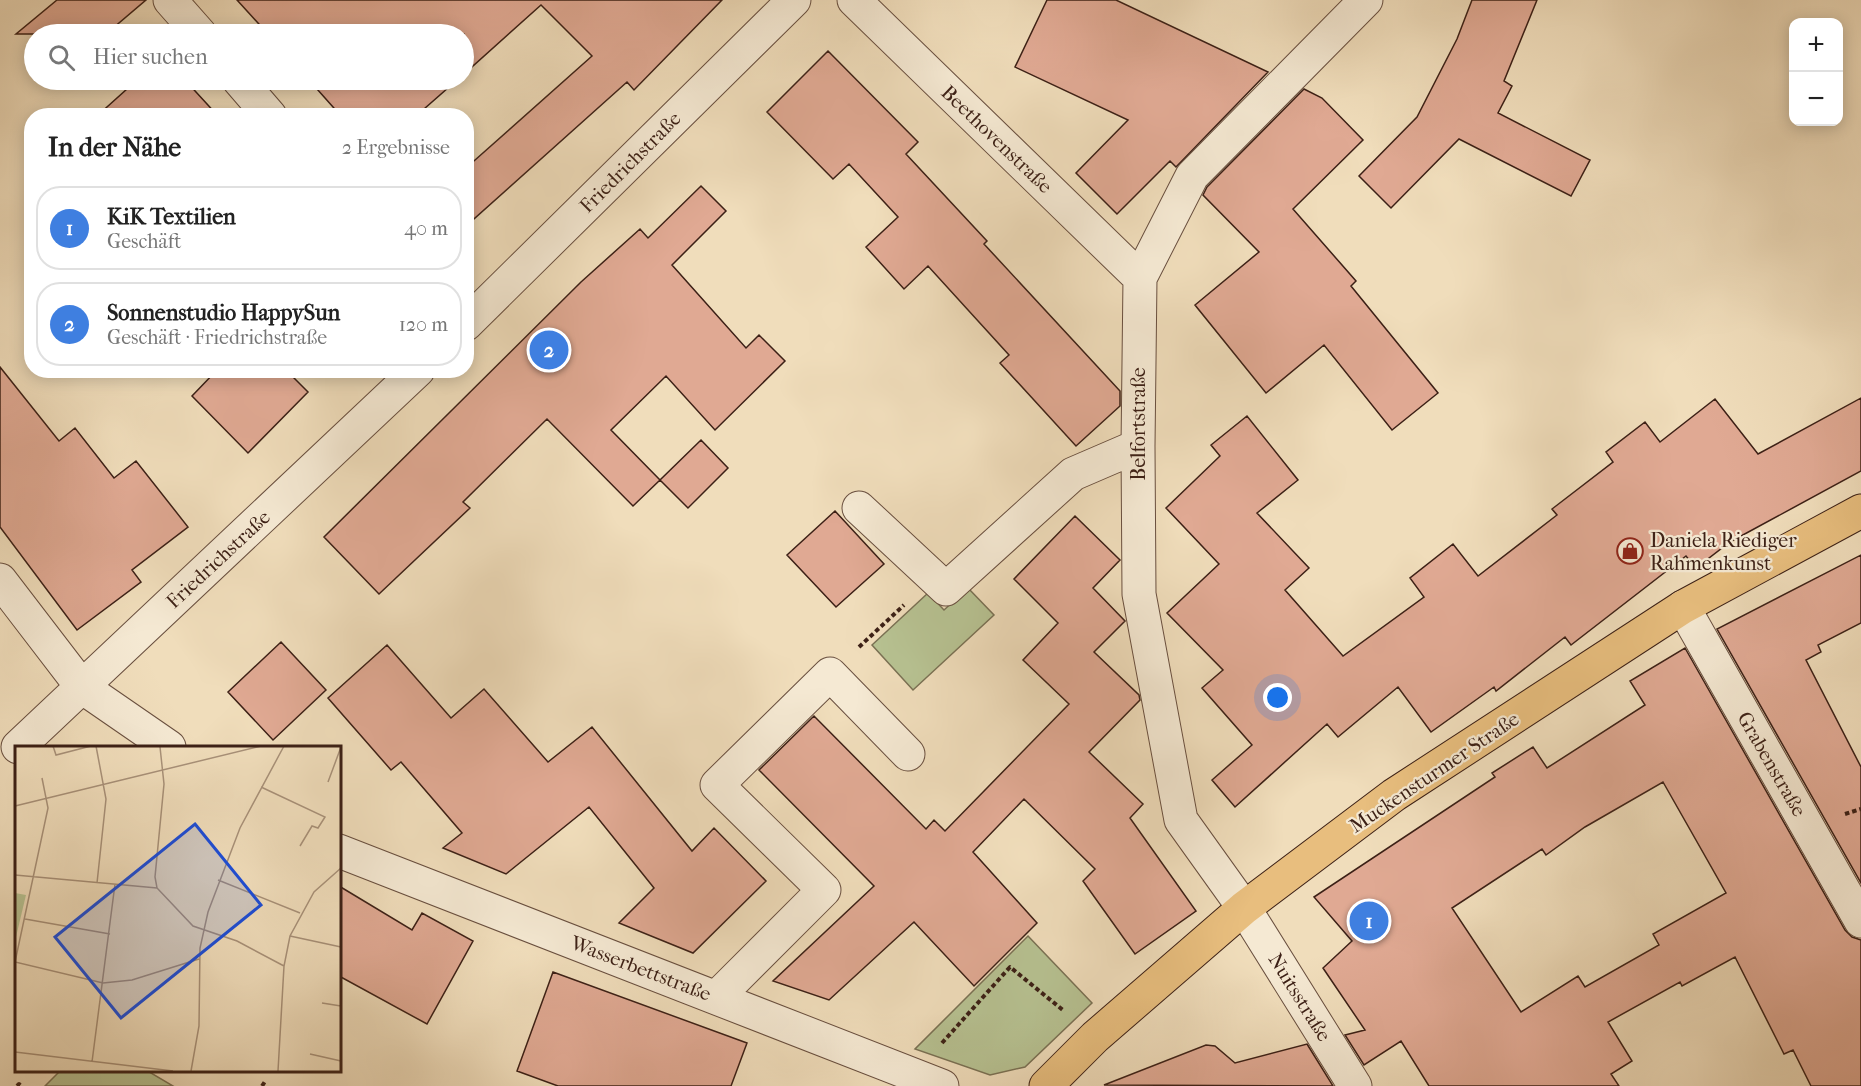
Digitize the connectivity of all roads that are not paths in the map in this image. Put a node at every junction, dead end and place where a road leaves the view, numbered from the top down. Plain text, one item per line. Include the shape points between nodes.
1 (170, 0) edge
2 (794, 0) edge
3 (854, 0) edge
4 (1365, 0) edge
5 (191, 24) edge
6 (248, 90) edge
7 (263, 108) edge
8 (1140, 278) junction
9 (474, 316) edge
10 (410, 378) edge
11 (1138, 446) junction
12 (859, 508) dead end
13 (1861, 511) edge
14 (0, 580) edge
15 (1683, 607) junction
16 (82, 687) junction
17 (19, 746) edge
18 (168, 746) edge
19 (15, 750) edge
20 (908, 754) dead end
21 (0, 764) edge
22 (340, 853) edge
23 (1244, 908) junction
24 (1861, 921) edge
25 (717, 997) junction
26 (927, 1080) edge
27 (1046, 1086) edge
28 (1355, 1086) edge

1 - 5 street
2 - 9 street, Friedrichstraße
3 - 8 street, Beethovenstraße
4 - 8 street, Belfortstraße via 1192,176
6 - 7 street
8 - 11 street, Belfortstraße
10 - 16 street, Friedrichstraße
11 - 12 street via 1073,474 946,589
11 - 23 street, Belfortstraße via 1139,594 1181,820
13 - 15 main road, Muckensturmer Straße
14 - 16 street
15 - 23 main road, Muckensturmer Straße via 1394,795
15 - 24 street, Grabenstraße
16 - 17 street, Friedrichstraße
16 - 18 street
19 - 21 street, Friedrichstraße
20 - 25 street via 830,674 717,785 824,890
22 - 25 street, Wasserbettstraße
23 - 27 main road, Muckensturmer Straße via 1095,1036
23 - 28 street, Nuitsstraße
25 - 26 street, Wasserbettstraße

